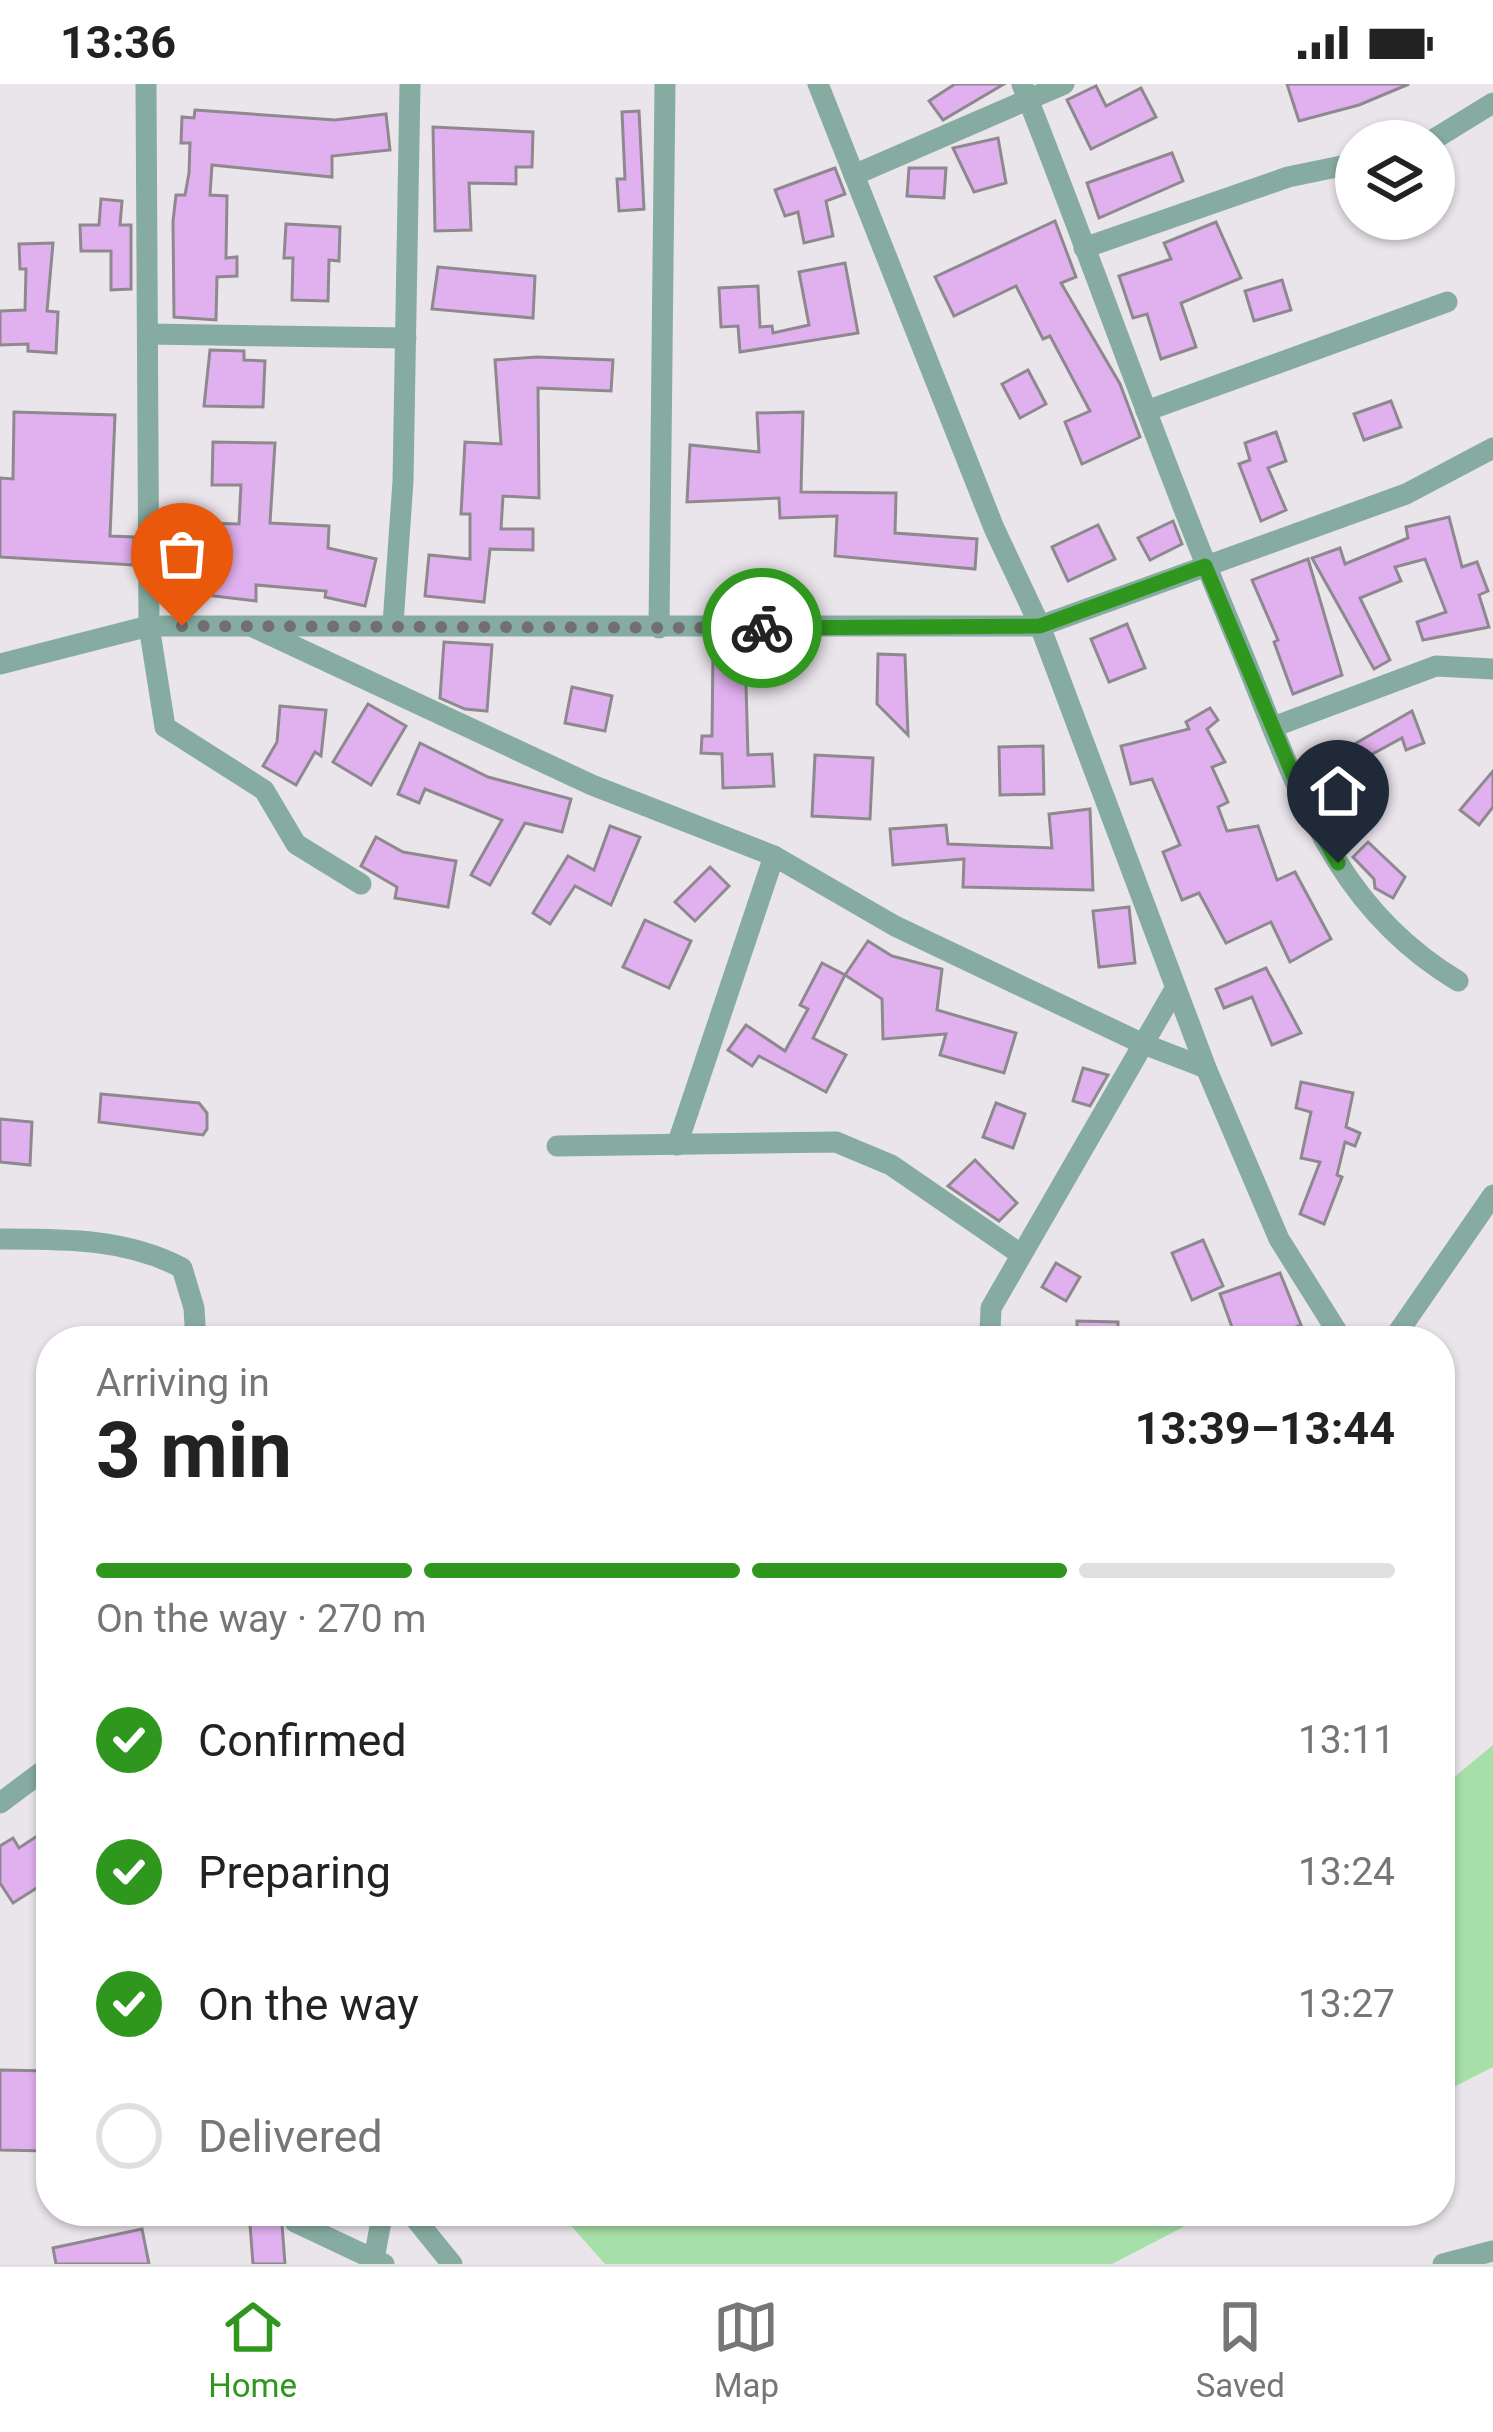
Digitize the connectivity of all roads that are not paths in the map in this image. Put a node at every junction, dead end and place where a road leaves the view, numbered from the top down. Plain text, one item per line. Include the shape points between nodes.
1 (146, 84) edge
2 (410, 84) edge
3 (665, 84) edge
4 (818, 84) edge
5 (1064, 84) edge
6 (1024, 91) edge
7 (1493, 103) edge
8 (1455, 126) edge
9 (1335, 167) edge
10 (854, 175) junction
11 (1084, 248) junction
12 (1447, 302) dead end
13 (148, 334) junction
14 (406, 338) junction
15 (1146, 411) junction
16 (1493, 448) edge
17 (1205, 566) junction
18 (393, 623) junction
19 (248, 625) junction
20 (149, 626) junction
21 (1040, 626) junction
22 (659, 628) junction
23 (0, 664) edge
24 (1493, 669) edge
25 (1273, 728) junction
26 (774, 856) junction
27 (361, 884) dead end
28 (1459, 980) dead end
29 (1175, 988) junction
30 (1141, 1043) junction
31 (1206, 1068) junction
32 (677, 1145) junction
33 (557, 1147) dead end
34 (1493, 1195) edge
35 (0, 1239) edge
36 (1019, 1253) junction
37 (195, 1326) edge
38 (990, 1326) edge
39 (1334, 1326) edge
40 (1402, 1326) edge
41 (36, 1776) edge
42 (0, 1803) edge
43 (303, 2226) edge
44 (381, 2226) edge
45 (421, 2226) edge
46 (1493, 2251) edge
47 (377, 2262) edge
48 (452, 2264) edge
49 (1443, 2264) edge

1 - 13 street
2 - 14 street
3 - 22 street
4 - 10 street
5 - 6 street
6 - 10 street
6 - 11 street
7 - 8 street
9 - 11 street
10 - 21 street
11 - 15 street
12 - 15 street
13 - 14 street
13 - 20 street
14 - 18 street
15 - 17 street
16 - 17 street via 1406,494
17 - 21 street
17 - 25 street
18 - 19 street
18 - 22 street
19 - 20 street
19 - 26 street via 592,785
20 - 23 street
20 - 27 street via 165,727 264,790 296,844
21 - 22 street
21 - 29 street
24 - 25 street via 1436,666
25 - 28 street via 1338,863 1388,928
26 - 30 street via 896,926
26 - 32 street
29 - 30 street
29 - 31 street
30 - 31 street
30 - 36 street
31 - 39 street via 1279,1239
32 - 33 street
32 - 36 street via 836,1142 867,1152
34 - 40 street
35 - 37 street via 146,1249 182,1268
36 - 38 street
41 - 42 street
43 - 47 street
44 - 47 street
45 - 48 street
46 - 49 street

